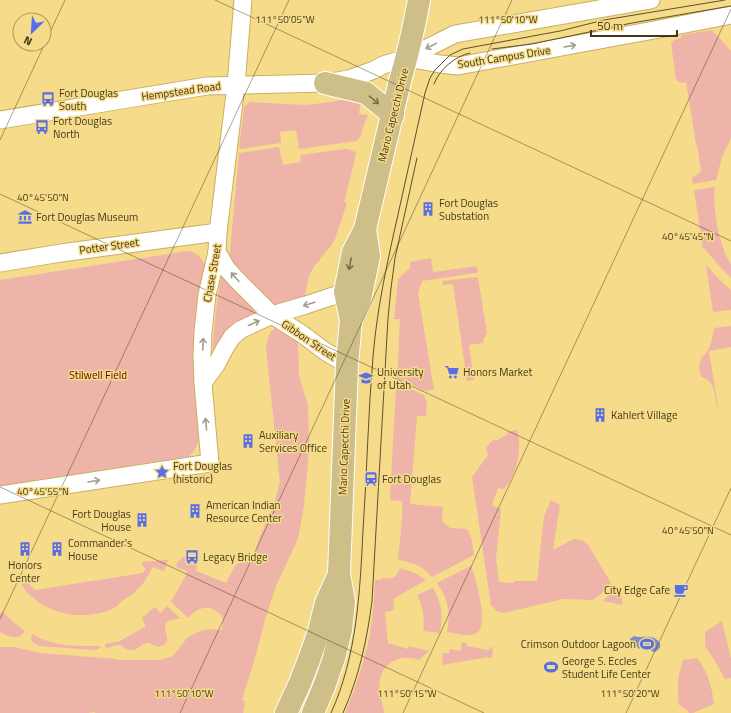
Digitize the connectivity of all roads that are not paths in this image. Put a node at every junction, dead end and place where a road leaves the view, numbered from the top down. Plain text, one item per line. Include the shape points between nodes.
1 (243, 0) edge
2 (419, 0) edge
3 (651, 0) edge
4 (731, 15) edge
5 (407, 58) junction
6 (325, 83) junction
7 (236, 85) junction
8 (393, 115) junction
9 (0, 120) edge
10 (366, 229) junction
11 (218, 232) junction
12 (218, 252) junction
13 (0, 263) edge
14 (345, 292) junction
15 (272, 315) junction
16 (351, 320) junction
17 (347, 364) junction
18 (203, 383) junction
19 (0, 495) edge
20 (339, 574) junction
21 (331, 593) junction
22 (286, 713) edge
23 (302, 713) edge
24 (313, 713) edge

1 - 7 street, Chase Street
2 - 5 main road, Mario Capecchi Drive
3 -> 5 street via 455,34
5 -> 4 street, South Campus Drive via 458,66
5 - 6 street, Hempstead Road via 349,79
5 - 8 main road, Mario Capecchi Drive
6 - 7 street, Hempstead Road
6 -> 8 main road via 366,93
7 - 9 street, Hempstead Road via 207,86
7 - 11 street, Chase Street
8 - 10 main road, Mario Capecchi Drive
10 -> 14 main road, Mario Capecchi Drive via 353,252
10 - 16 main road, Mario Capecchi Drive via 369,256 360,299
11 - 12 street, Chase Street
11 - 13 street, Potter Street
15 -> 12 street, Gibbon Street via 232,275
18 -> 12 street, Chase Street via 203,332 207,296
14 -> 15 street, Gibbon Street
14 - 16 main road, Mario Capecchi Drive
15 - 17 street, Gibbon Street
18 -> 15 street, Gibbon Street via 232,337 240,330
16 - 17 main road, Mario Capecchi Drive
17 - 20 main road, Mario Capecchi Drive
19 -> 18 street, Chase Street via 210,463
20 - 21 main road, Mario Capecchi Drive
20 - 24 main road, Mario Capecchi Drive via 344,602 341,630 334,658
21 - 22 main road, Mario Capecchi Drive via 310,657
21 - 23 main road via 332,627 328,646

